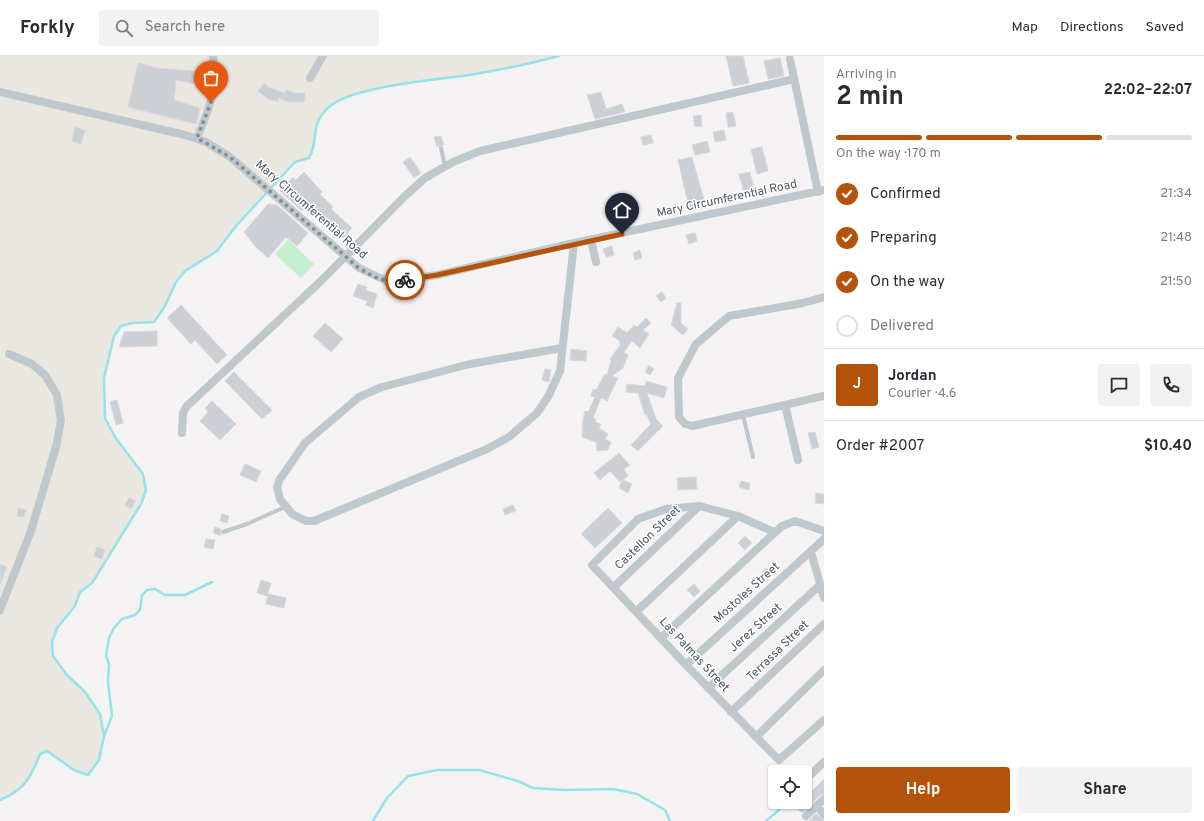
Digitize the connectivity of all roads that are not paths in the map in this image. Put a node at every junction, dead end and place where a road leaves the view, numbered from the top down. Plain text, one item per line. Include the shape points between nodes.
1 (213, 56) edge
2 (323, 56) edge
3 (790, 59) dead end
4 (310, 78) dead end
5 (794, 79) junction
6 (0, 92) edge
7 (197, 138) junction
8 (441, 148) dead end
9 (445, 166) junction
10 (821, 191) edge
11 (591, 240) junction
12 (574, 243) junction
13 (345, 257) junction
14 (596, 262) dead end
15 (824, 297) edge
16 (562, 348) junction
17 (9, 354) dead end
18 (824, 396) edge
19 (785, 405) junction
20 (743, 415) junction
21 (182, 433) dead end
22 (753, 457) dead end
23 (798, 460) dead end
24 (699, 506) junction
25 (285, 507) junction
26 (738, 516) junction
27 (824, 531) edge
28 (223, 532) dead end
29 (774, 532) junction
30 (824, 539) edge
31 (811, 552) junction
32 (820, 585) junction
33 (614, 587) junction
34 (824, 598) edge
35 (0, 610) edge
36 (637, 611) junction
37 (824, 624) edge
38 (661, 638) junction
39 (686, 665) junction
40 (824, 670) edge
41 (708, 688) junction
42 (731, 712) junction
43 (824, 720) edge
44 (756, 737) junction
45 (824, 762) edge
46 (812, 773) edge
47 (824, 799) edge
48 (817, 806) junction
49 (824, 814) edge
50 (806, 816) dead end

1 - 7 street via 214,87 206,118
2 - 4 street
3 - 5 street
5 - 9 street via 485,150
5 - 10 street
6 - 7 street, Mary Circumferential Road
7 - 13 street, Mary Circumferential Road via 230,157
8 - 9 lane
9 - 13 street via 424,178
10 - 11 street, Mary Circumferential Road
11 - 12 street, Mary Circumferential Road
11 - 14 street
12 - 13 street, Mary Circumferential Road via 437,275 395,282 370,275
12 - 16 street
13 - 21 street via 186,407 183,413
15 - 20 street via 730,316 696,344 678,378 679,417 682,422 692,426
16 - 25 street via 560,371 549,395 537,413 509,437 460,461 314,521 306,521
16 - 25 street via 470,364 382,387 359,397 305,442 280,479 277,487
17 - 35 street via 32,364 45,375 60,404 61,421 56,447 31,531
18 - 19 street
19 - 20 street
19 - 23 street
20 - 22 lane
24 - 26 street
24 - 33 street, Castellon Street
24 - 33 street, Las Palmas Street via 666,509 638,519 592,565
25 - 28 lane
26 - 29 street
26 - 36 street
27 - 29 street via 794,521
29 - 38 street
30 - 31 street, Mostoles Street
31 - 32 street
31 - 39 street, Mostoles Street
32 - 34 street
32 - 41 street, Jerez Street
33 - 36 street, Las Palmas Street
36 - 38 street, Las Palmas Street
37 - 42 street, Terrassa Street
38 - 39 street, Las Palmas Street
39 - 41 street, Las Palmas Street
40 - 44 street
41 - 42 street, Las Palmas Street
42 - 44 street, Las Palmas Street
43 - 44 street, Las Palmas Street via 779,760
45 - 46 street
47 - 48 street
48 - 49 street
48 - 50 street

